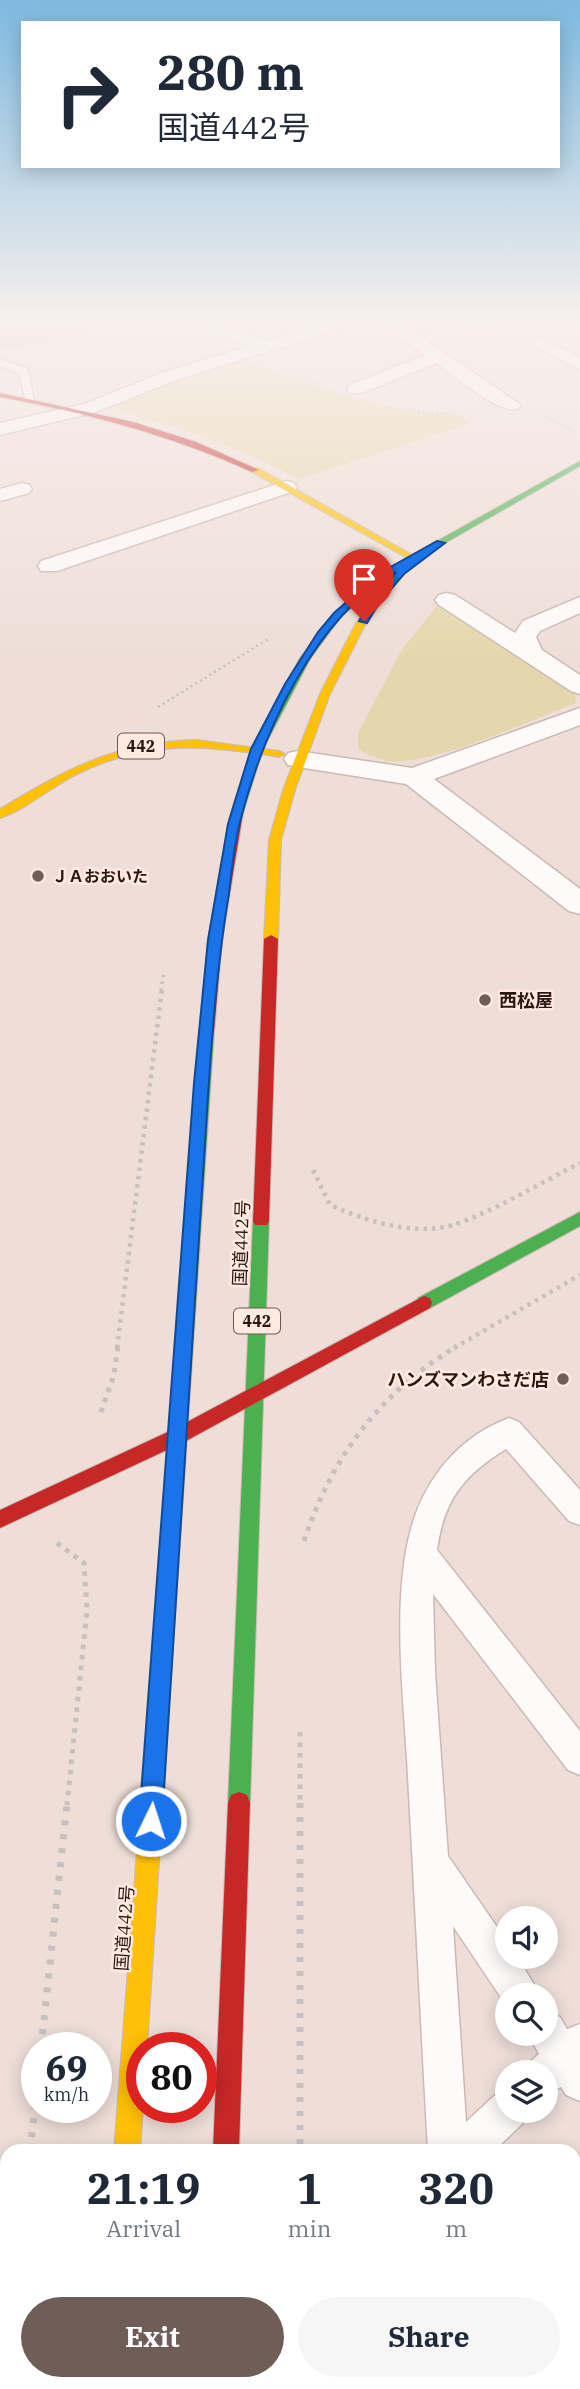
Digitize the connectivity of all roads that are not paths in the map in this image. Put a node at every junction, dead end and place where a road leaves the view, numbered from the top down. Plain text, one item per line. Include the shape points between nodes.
1 (163, 434) edge
2 (580, 463) edge
3 (287, 487) junction
4 (22, 489) dead end
5 (0, 495) edge
6 (440, 543) junction
7 (412, 557) junction
8 (49, 566) dead end
9 (447, 600) dead end
10 (580, 604) edge
11 (531, 654) junction
12 (580, 686) edge
13 (580, 716) edge
14 (257, 749) junction
15 (298, 758) junction
16 (414, 777) junction
17 (0, 814) edge
18 (580, 904) edge
19 (580, 1218) edge
20 (254, 1396) junction
21 (178, 1436) junction
22 (580, 1511) edge
23 (0, 1519) edge
24 (422, 1555) junction
25 (580, 1758) edge
26 (430, 1861) junction
27 (513, 1983) edge
28 (495, 2122) edge
29 (127, 2144) edge
30 (226, 2144) edge
31 (448, 2144) edge
32 (472, 2144) edge

1 - 3 main road via 200,445
2 - 6 main road, 国道442号 / 442
3 - 7 main road
3 - 8 street
4 - 5 street
6 - 7 main road, 国道442号 / 442
6 - 15 main road, 国道442号 / 442 via 401,572 375,602 334,675
7 - 14 main road, 国道442号 / 442 via 356,597 321,634
9 - 11 street
10 - 11 street via 531,626 524,637
11 - 12 street
13 - 16 street
14 - 15 main road, 442
14 - 17 main road, 442 via 193,744 135,747 84,765
14 - 21 main road, 国道442号 / 442 via 230,838 215,940
15 - 16 street
15 - 20 main road, 国道442号 / 442 via 275,840
16 - 18 street
19 - 20 main road
20 - 21 main road
20 - 30 main road, 国道442号 / 442
21 - 23 main road
21 - 29 main road, 国道442号 / 442
22 - 24 lane via 509,1431 458,1466 441,1490
24 - 25 lane
24 - 26 lane via 419,1673
26 - 27 lane
26 - 31 lane
28 - 32 lane

